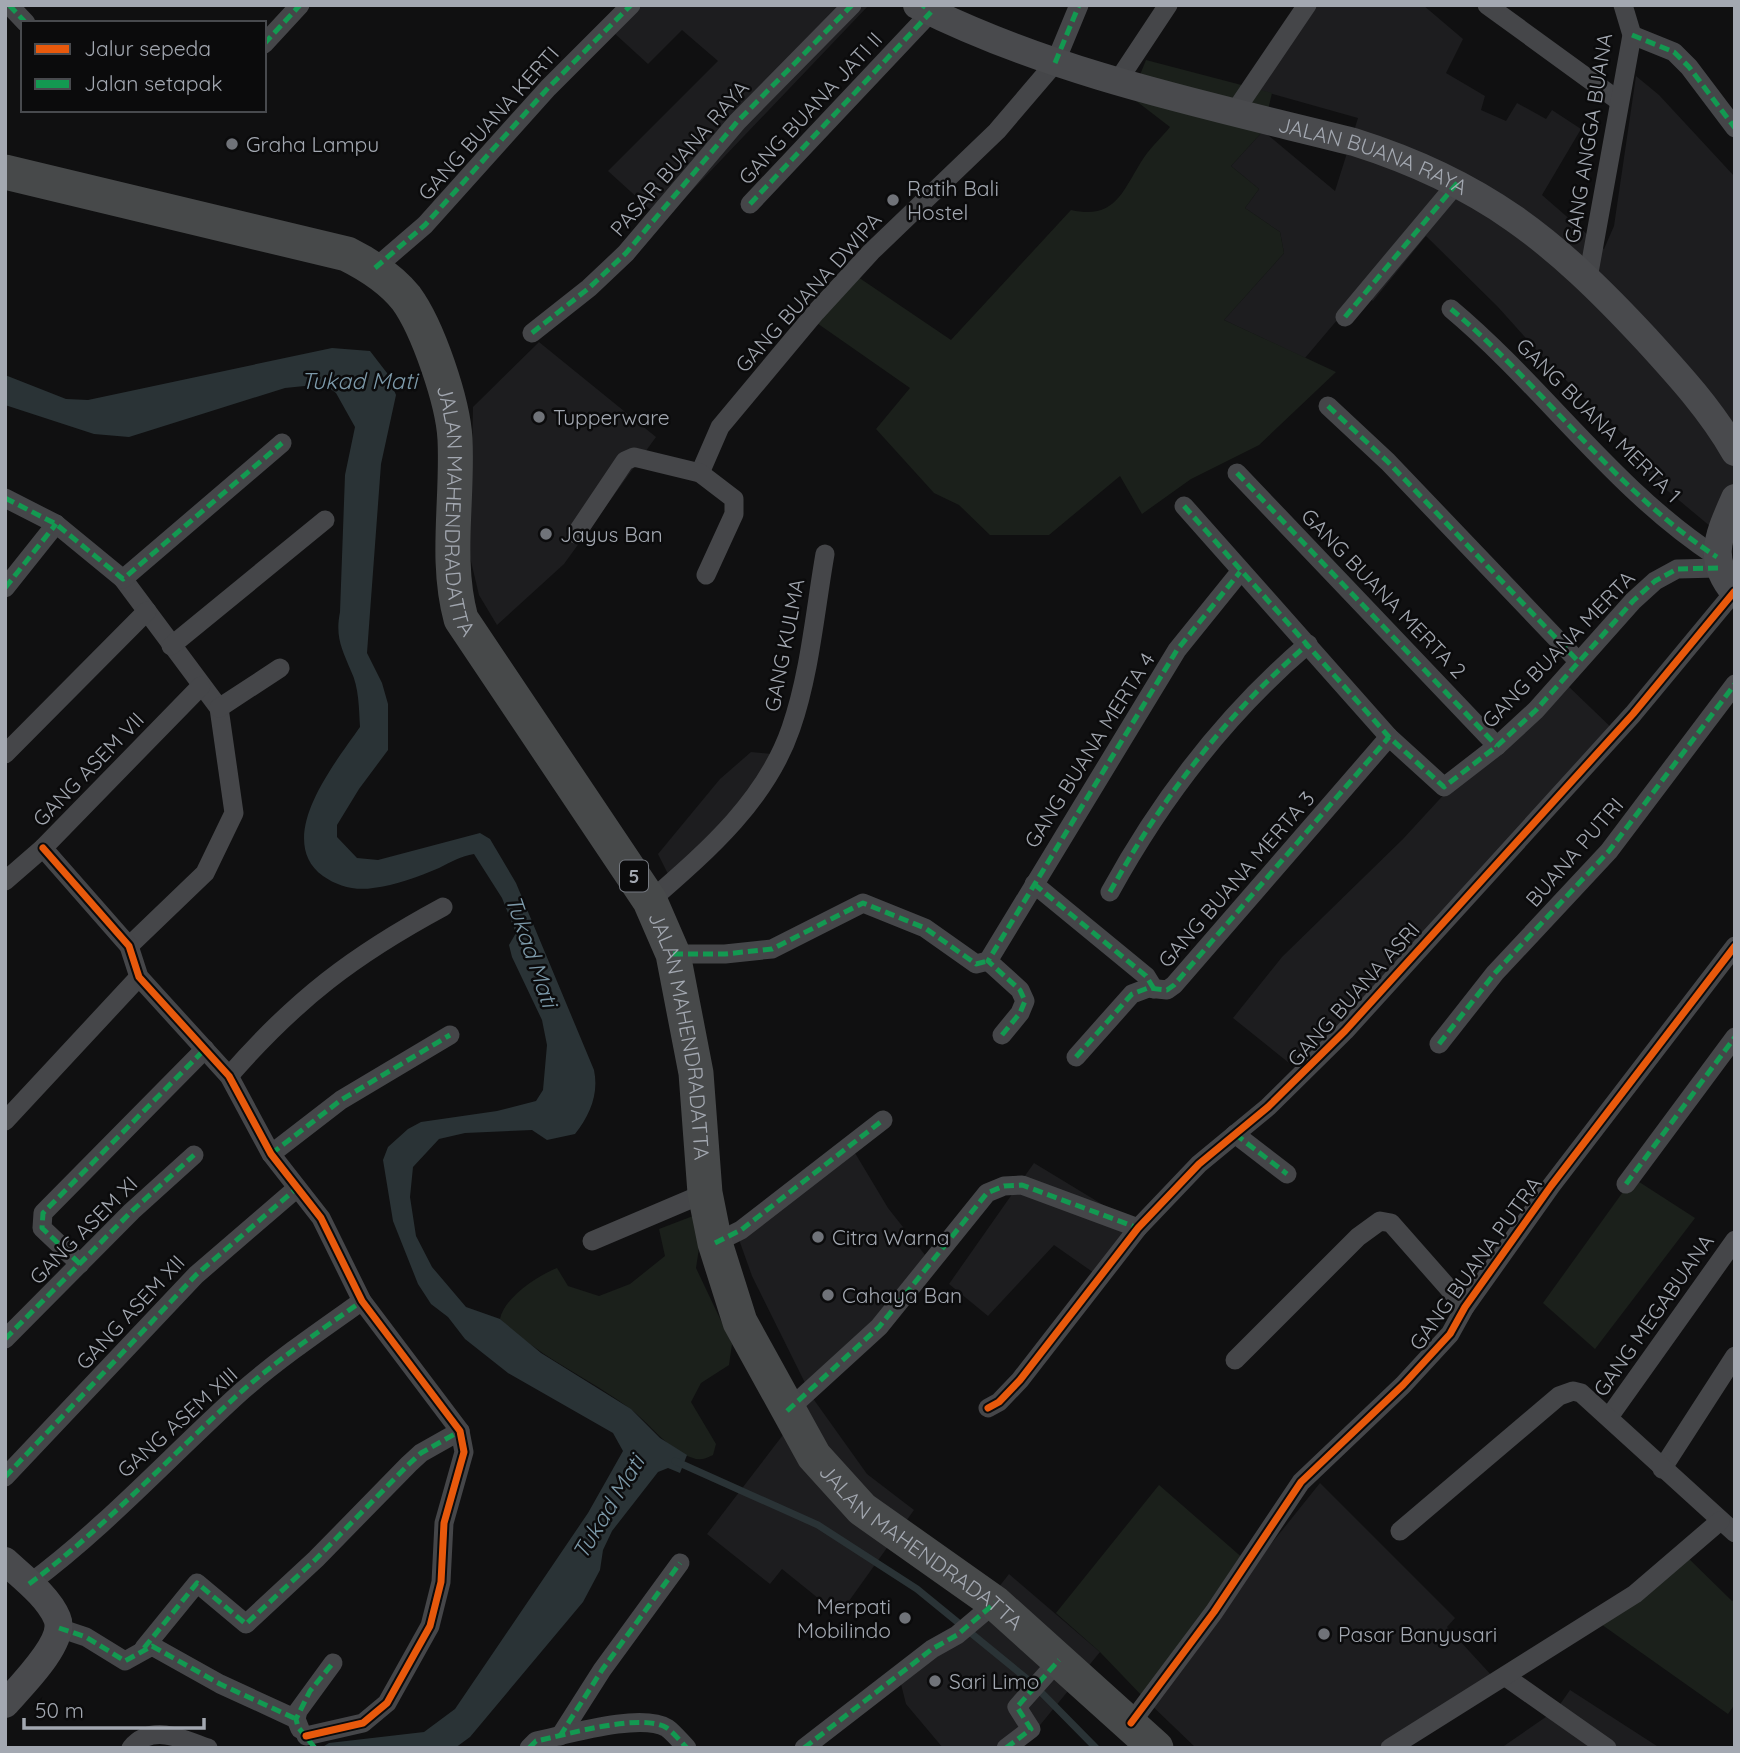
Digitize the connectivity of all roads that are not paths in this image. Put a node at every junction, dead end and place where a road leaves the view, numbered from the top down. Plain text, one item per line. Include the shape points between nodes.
1 (9, 5) edge
2 (300, 5) edge
3 (631, 5) edge
4 (852, 5) edge
5 (1079, 5) edge
6 (1168, 5) edge
7 (1307, 5) edge
8 (1487, 5) edge
9 (1623, 5) edge
10 (923, 8) edge
11 (24, 21) edge
12 (1632, 35) junction
13 (266, 42) edge
14 (1055, 63) junction
15 (1117, 82) junction
16 (1619, 102) junction
17 (1235, 111) junction
18 (1735, 128) edge
19 (5, 172) edge
20 (1458, 182) junction
21 (750, 204) dead end
22 (375, 268) junction
23 (1588, 278) junction
24 (1451, 309) dead end
25 (1345, 317) dead end
26 (532, 333) dead end
27 (1328, 406) dead end
28 (282, 443) dead end
29 (1735, 452) edge
30 (700, 473) junction
31 (1237, 473) dead end
32 (5, 498) edge
33 (1735, 498) edge
34 (1184, 506) dead end
35 (325, 520) dead end
36 (56, 524) junction
37 (576, 534) dead end
38 (825, 554) dead end
39 (1718, 562) junction
40 (1240, 572) junction
41 (706, 575) dead end
42 (123, 579) junction
43 (5, 588) edge
44 (1734, 593) edge
45 (147, 611) junction
46 (1308, 645) junction
47 (171, 646) junction
48 (1578, 661) junction
49 (280, 668) dead end
50 (1735, 684) edge
51 (201, 686) junction
52 (219, 708) junction
53 (1390, 737) junction
54 (1497, 746) junction
55 (5, 754) edge
56 (43, 848) junction
57 (5, 881) edge
58 (1034, 884) junction
59 (1110, 892) dead end
60 (650, 901) junction
61 (443, 907) dead end
62 (130, 946) junction
63 (1735, 946) edge
64 (673, 954) junction
65 (988, 961) junction
66 (139, 977) junction
67 (1154, 989) junction
68 (450, 1035) dead end
69 (1002, 1035) dead end
70 (1735, 1037) edge
71 (1439, 1044) dead end
72 (205, 1049) junction
73 (1076, 1057) dead end
74 (229, 1076) junction
75 (5, 1121) edge
76 (883, 1121) dead end
77 (1236, 1134) junction
78 (271, 1154) junction
79 (194, 1156) dead end
80 (1287, 1174) dead end
81 (1626, 1184) dead end
82 (297, 1188) junction
83 (705, 1193) junction
84 (1138, 1228) junction
85 (1735, 1240) edge
86 (592, 1241) dead end
87 (715, 1243) junction
88 (80, 1264) junction
89 (362, 1301) junction
90 (1465, 1307) junction
91 (5, 1339) edge
92 (1735, 1356) edge
93 (1235, 1360) dead end
94 (988, 1408) dead end
95 (787, 1411) junction
96 (1609, 1417) junction
97 (460, 1431) junction
98 (1661, 1469) junction
99 (5, 1477) edge
100 (1727, 1527) edge
101 (1400, 1531) dead end
102 (5, 1561) edge
103 (680, 1563) dead end
104 (29, 1584) junction
105 (995, 1603) junction
106 (59, 1628) junction
107 (144, 1648) junction
108 (1059, 1660) junction
109 (333, 1662) dead end
110 (1506, 1677) junction
111 (5, 1704) edge
112 (1131, 1723) junction
113 (559, 1736) junction
114 (307, 1737) edge
115 (131, 1748) edge
116 (208, 1748) edge
117 (528, 1748) edge
118 (687, 1748) edge
119 (804, 1748) edge
120 (1006, 1748) edge
121 (1156, 1748) edge
122 (1390, 1748) edge
123 (1607, 1748) edge

1 - 11 street
2 - 13 street
3 - 22 street, GANG BUANA KERTI via 548,88 425,225
4 - 26 street, PASAR BUANA RAYA via 737,122 626,253
5 - 14 street, GANG BUANA DWIPA
6 - 15 street
7 - 17 street
8 - 16 street
9 - 12 street, GANG ANGGA BUANA
10 - 14 street, JALAN BUANA RAYA
10 - 21 street, GANG BUANA JATI II
12 - 16 street, GANG ANGGA BUANA
12 - 18 street via 1674,52
14 - 15 street, JALAN BUANA RAYA
14 - 30 street, GANG BUANA DWIPA via 997,131 871,252 816,312 720,427
15 - 17 street, JALAN BUANA RAYA
16 - 23 street, GANG ANGGA BUANA
17 - 20 street, JALAN BUANA RAYA via 1388,152
19 - 22 highway, JALAN MAHENDRADATTA / 5 via 347,254
20 - 23 street, JALAN BUANA RAYA via 1508,212
20 - 25 street
22 - 60 highway, JALAN MAHENDRADATTA / 5 via 406,299 437,360 455,436 453,588 461,620
23 - 29 street, JALAN BUANA RAYA via 1697,397
24 - 39 street, GANG BUANA MERTA 1 via 1492,343 1675,530
27 - 48 street
28 - 42 street
30 - 37 street via 634,457 625,461
30 - 41 street via 734,499 734,513
31 - 54 street, GANG BUANA MERTA 2
32 - 36 street
33 - 39 street via 1719,540
34 - 40 street
35 - 47 street
36 - 42 street
36 - 43 street
38 - 60 street, GANG KULMA via 797,710 782,750 759,791 724,834
39 - 44 street
39 - 48 street, GANG BUANA MERTA via 1677,569 1655,581
40 - 46 street
40 - 58 street, GANG BUANA MERTA 4 via 1177,650
42 - 45 street
44 - 77 street, GANG BUANA ASRI via 1633,714 1345,1031
45 - 47 street
45 - 55 street
46 - 53 street
46 - 59 street via 1227,723 1141,836
47 - 51 street
48 - 54 street, GANG BUANA MERTA
49 - 52 street
50 - 71 street, BUANA PUTRI via 1609,851 1495,973
51 - 52 street
51 - 56 street, GANG ASEM VII
52 - 62 street via 234,813 205,873
53 - 54 street, GANG BUANA MERTA via 1441,785 1449,786
53 - 67 street, GANG BUANA MERTA 3 via 1174,985 1167,990
56 - 57 street, GANG ASEM VII
56 - 62 street
58 - 65 street, GANG BUANA MERTA 4
58 - 67 street via 1136,967
60 - 64 highway, JALAN MAHENDRADATTA / 5
61 - 74 street via 389,936 315,988
62 - 66 street
63 - 90 street, GANG BUANA PUTRA via 1551,1186
64 - 65 street via 772,949 863,903 925,928 976,964
64 - 83 highway, JALAN MAHENDRADATTA / 5 via 696,1073
65 - 69 street via 1020,990 1025,1001
66 - 72 street
66 - 75 street
67 - 73 street, GANG BUANA MERTA 3 via 1139,990 1123,1002
68 - 78 street via 341,1100
70 - 81 street
72 - 74 street
72 - 88 street via 43,1213 42,1227
74 - 78 street
76 - 87 street via 741,1230
77 - 80 street
77 - 84 street, GANG BUANA ASRI via 1199,1164
78 - 82 street
79 - 88 street, GANG ASEM XI
82 - 89 street via 321,1218
82 - 99 street, GANG ASEM XII via 196,1275
83 - 86 street
83 - 87 highway, JALAN MAHENDRADATTA / 5
84 - 94 street, GANG BUANA ASRI via 1020,1380
84 - 95 street via 1021,1185 1004,1185 987,1193 879,1327
85 - 96 street, GANG MEGABUANA
87 - 95 highway, JALAN MAHENDRADATTA / 5 via 740,1322
88 - 91 street, GANG ASEM XI
89 - 97 street
89 - 104 street, GANG ASEM XIII via 244,1390 162,1470
90 - 93 street, GANG BUANA PUTRA via 1391,1223 1380,1222 1358,1237
90 - 112 street, GANG BUANA PUTRA via 1437,1351 1301,1482 1214,1612
92 - 98 street
95 - 105 highway, JALAN MAHENDRADATTA / 5 via 814,1456 862,1508
96 - 98 street
96 - 101 street via 1581,1393 1559,1396
97 - 107 street via 409,1464 246,1624 197,1583
97 - 114 street via 464,1452 444,1523 440,1582 430,1626 387,1703 363,1723
98 - 100 street
100 - 110 street via 1635,1594
102 - 104 street
103 - 113 street
104 - 106 street via 50,1607
105 - 108 highway, JALAN MAHENDRADATTA / 5
105 - 119 street
106 - 107 street via 86,1637 121,1661
106 - 111 street via 51,1647
107 - 114 street via 163,1651
108 - 112 highway, JALAN MAHENDRADATTA / 5
108 - 120 street via 1017,1707 1031,1729
109 - 114 street via 310,1691
110 - 122 street
110 - 123 street
112 - 121 highway, JALAN MAHENDRADATTA / 5
113 - 117 street via 536,1741
113 - 118 street via 655,1723
115 - 116 street via 148,1734 164,1734

